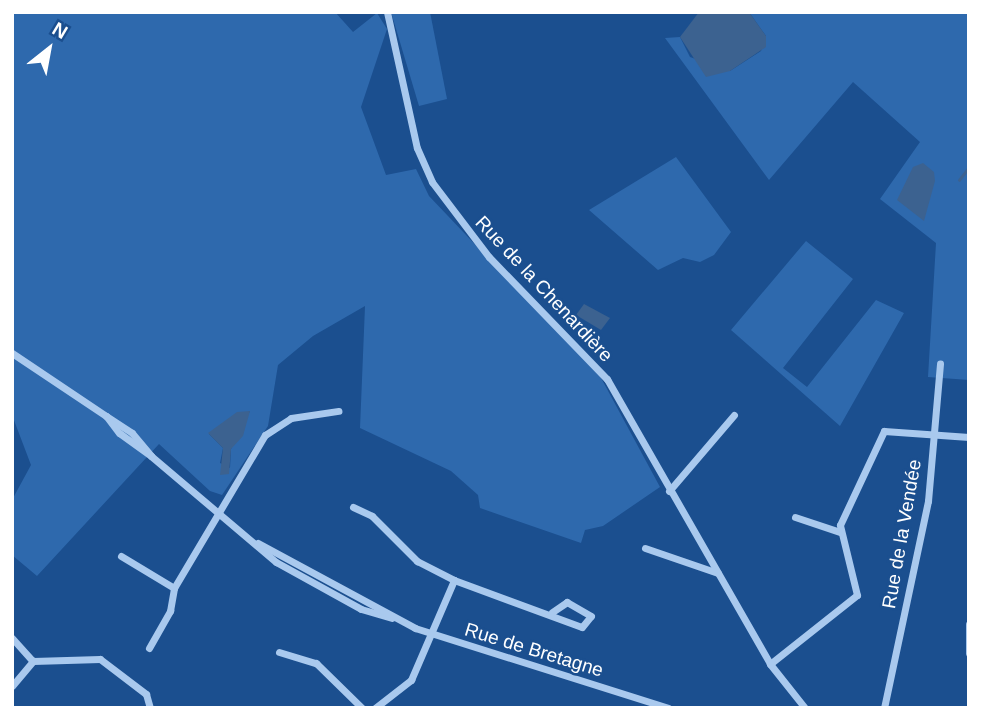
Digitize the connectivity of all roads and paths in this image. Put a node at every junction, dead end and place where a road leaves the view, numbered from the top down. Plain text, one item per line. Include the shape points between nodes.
1 (387, 12) edge
2 (12, 353) edge
3 (940, 364) dead end
4 (338, 411) dead end
5 (734, 415) dead end
6 (934, 435) junction
7 (969, 437) edge
8 (669, 491) junction
9 (353, 507) dead end
10 (219, 515) junction
11 (795, 517) dead end
12 (840, 532) junction
13 (645, 548) dead end
14 (121, 556) dead end
15 (718, 573) junction
16 (454, 580) junction
17 (174, 588) junction
18 (552, 612) junction
19 (969, 624) edge
20 (430, 634) junction
21 (12, 638) edge
22 (149, 648) dead end
23 (279, 652) dead end
24 (969, 653) edge
25 (33, 661) junction
26 (770, 664) junction
27 (12, 686) edge
28 (150, 708) edge
29 (362, 708) edge
30 (375, 708) edge
31 (669, 708) edge
32 (805, 708) edge
33 (884, 708) edge

1 - 8 street, Rue de la Chenardière via 423,167 489,257 597,364
2 - 10 street, Rue de Bretagne via 132,433 150,456
3 - 6 street, Rue de la Vendée
4 - 10 street via 291,418 272,430
5 - 8 street
6 - 7 street
6 - 12 street via 884,431
6 - 33 street, Rue de la Vendée via 923,527
8 - 15 street, Rue de la Chenardière
9 - 16 street via 372,516 417,561
10 - 17 street
10 - 20 street, Rue de Bretagne via 258,543 392,618
11 - 12 street
12 - 26 street via 857,594
13 - 15 street
14 - 17 street
15 - 26 street, Rue de la Chenardière
16 - 18 street
16 - 20 street
17 - 22 street via 170,611
18 - 18 street via 584,628 591,616 567,602
19 - 24 street
20 - 30 street via 406,686
20 - 31 street, Rue de Bretagne
21 - 25 street
23 - 29 street via 316,663
25 - 27 street
25 - 28 street via 105,661 146,694
26 - 32 street, Rue de la Chenardière

